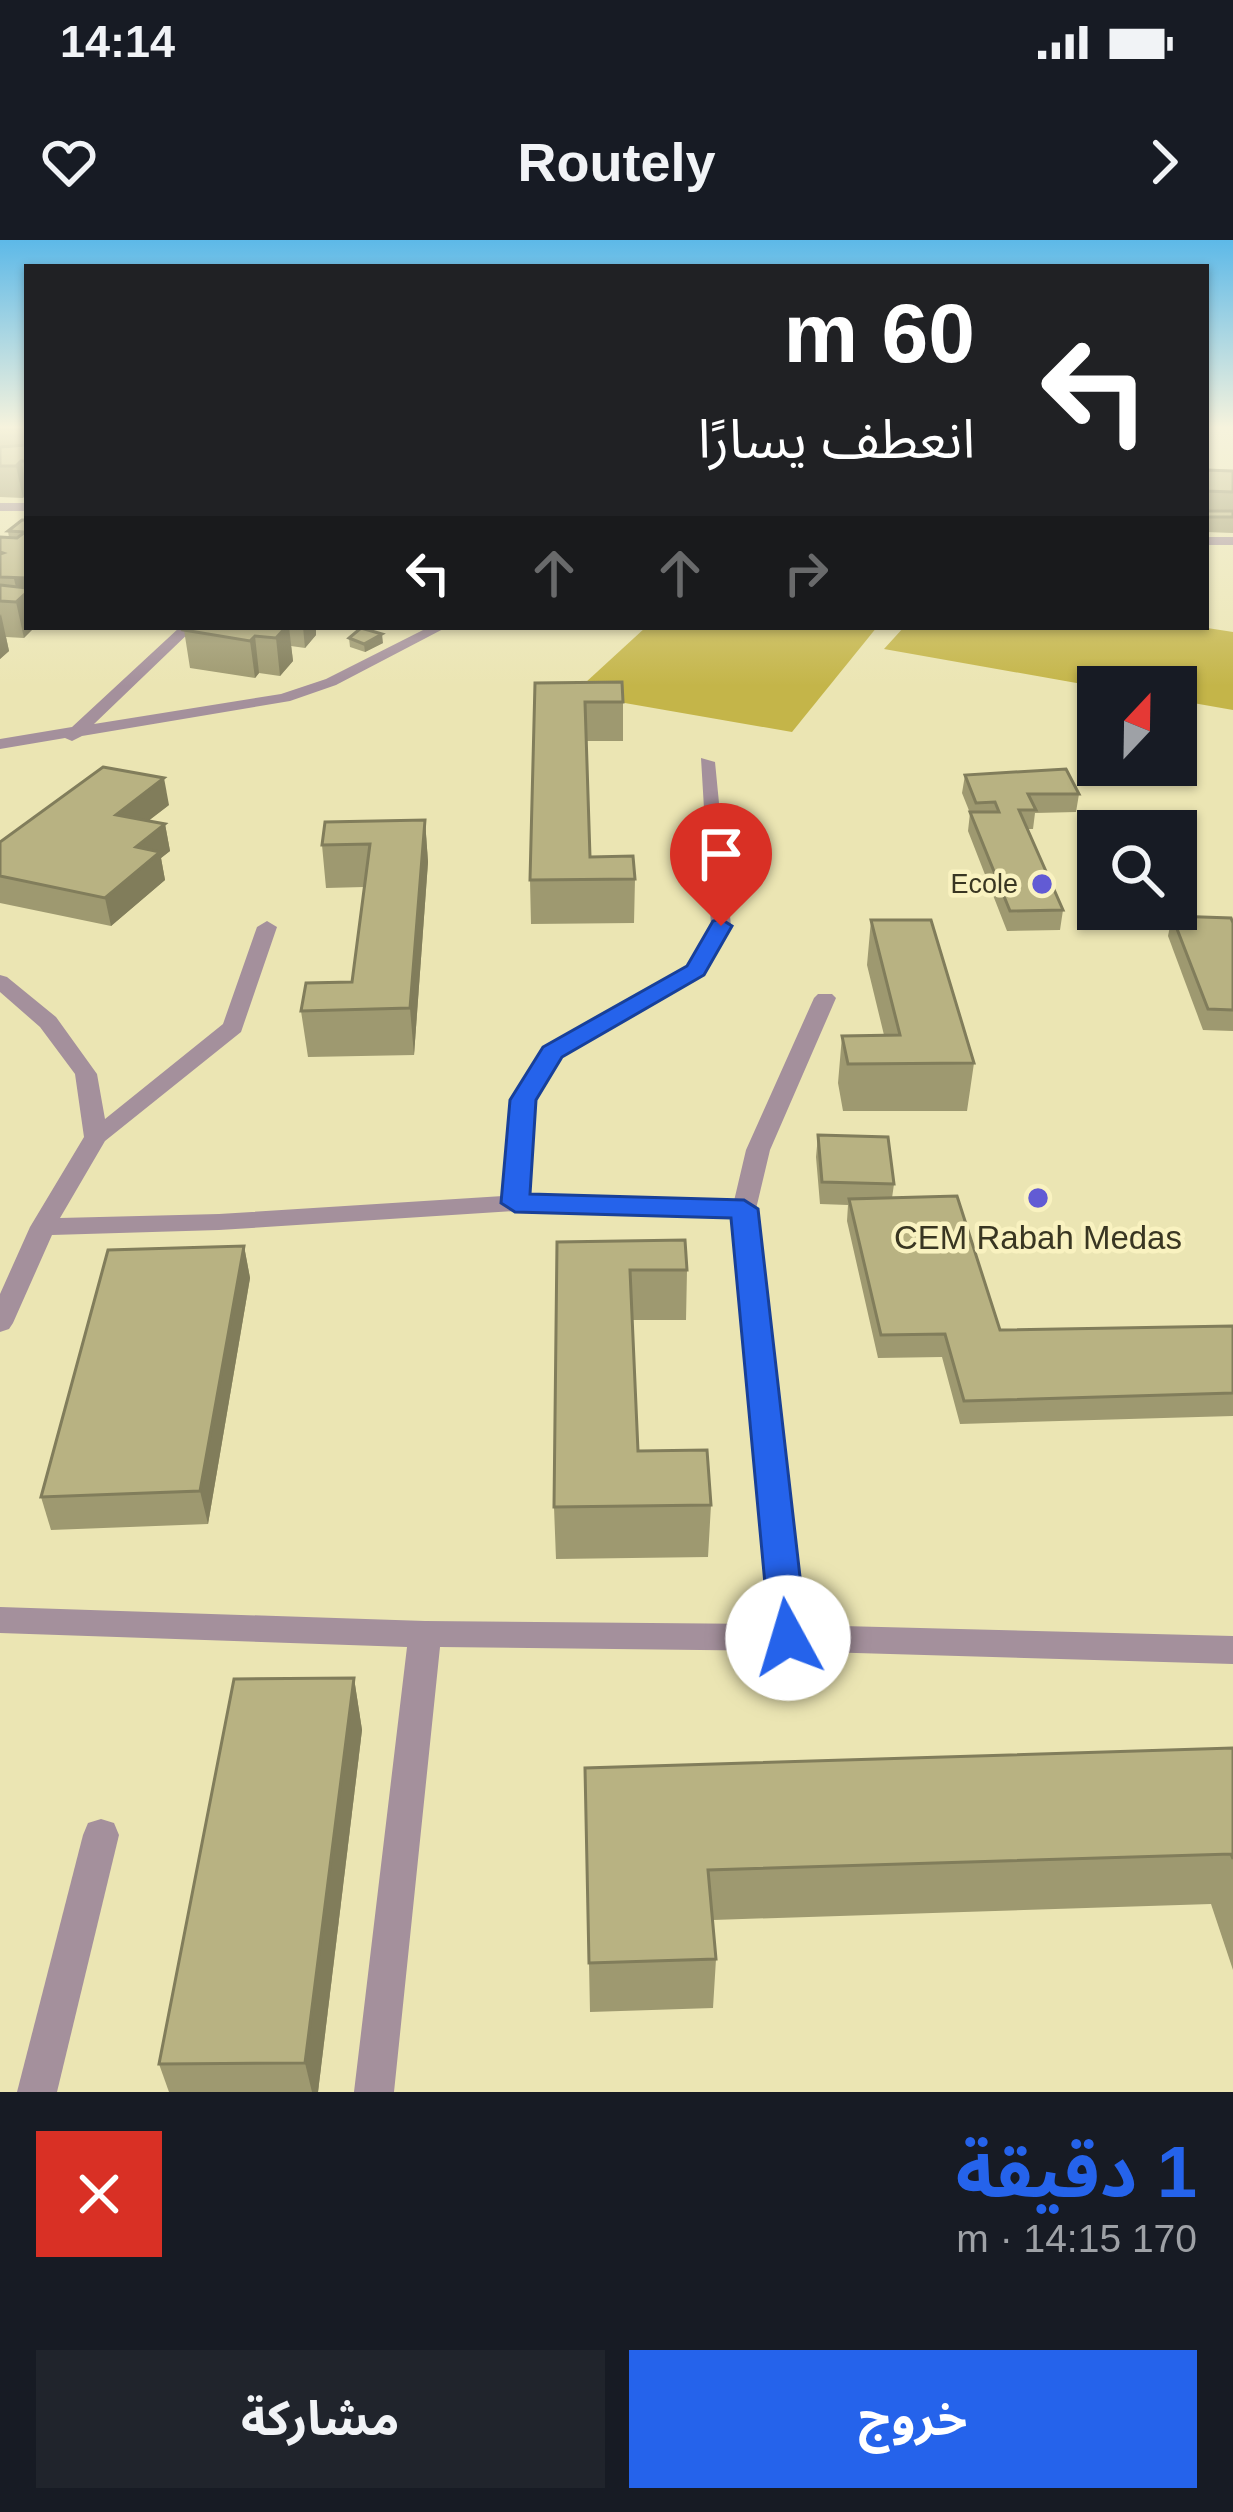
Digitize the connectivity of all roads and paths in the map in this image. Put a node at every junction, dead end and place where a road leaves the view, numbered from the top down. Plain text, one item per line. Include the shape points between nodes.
1 (185, 630) edge
2 (434, 630) edge
3 (74, 735) junction
4 (0, 744) edge
5 (0, 756) edge
6 (707, 762) dead end
7 (267, 927) dead end
8 (0, 981) edge
9 (825, 998) dead end
10 (96, 1137) junction
11 (515, 1203) junction
12 (744, 1209) junction
13 (43, 1227) junction
14 (0, 1323) edge
15 (0, 1620) edge
16 (425, 1634) junction
17 (788, 1638) junction
18 (1233, 1650) edge
19 (100, 1835) dead end
20 (37, 2092) edge
21 (374, 2092) edge

1 - 3 street
2 - 3 street via 284,698
3 - 4 street
3 - 5 street
6 - 11 street via 721,926 696,970 552,1052 523,1100
7 - 10 street via 232,1028
8 - 10 street via 48,1022 86,1074
9 - 12 street via 758,1150
10 - 13 street
11 - 12 street
11 - 13 street
12 - 17 street
13 - 14 street
15 - 16 street
16 - 17 street
16 - 21 street
17 - 18 street
19 - 20 street

